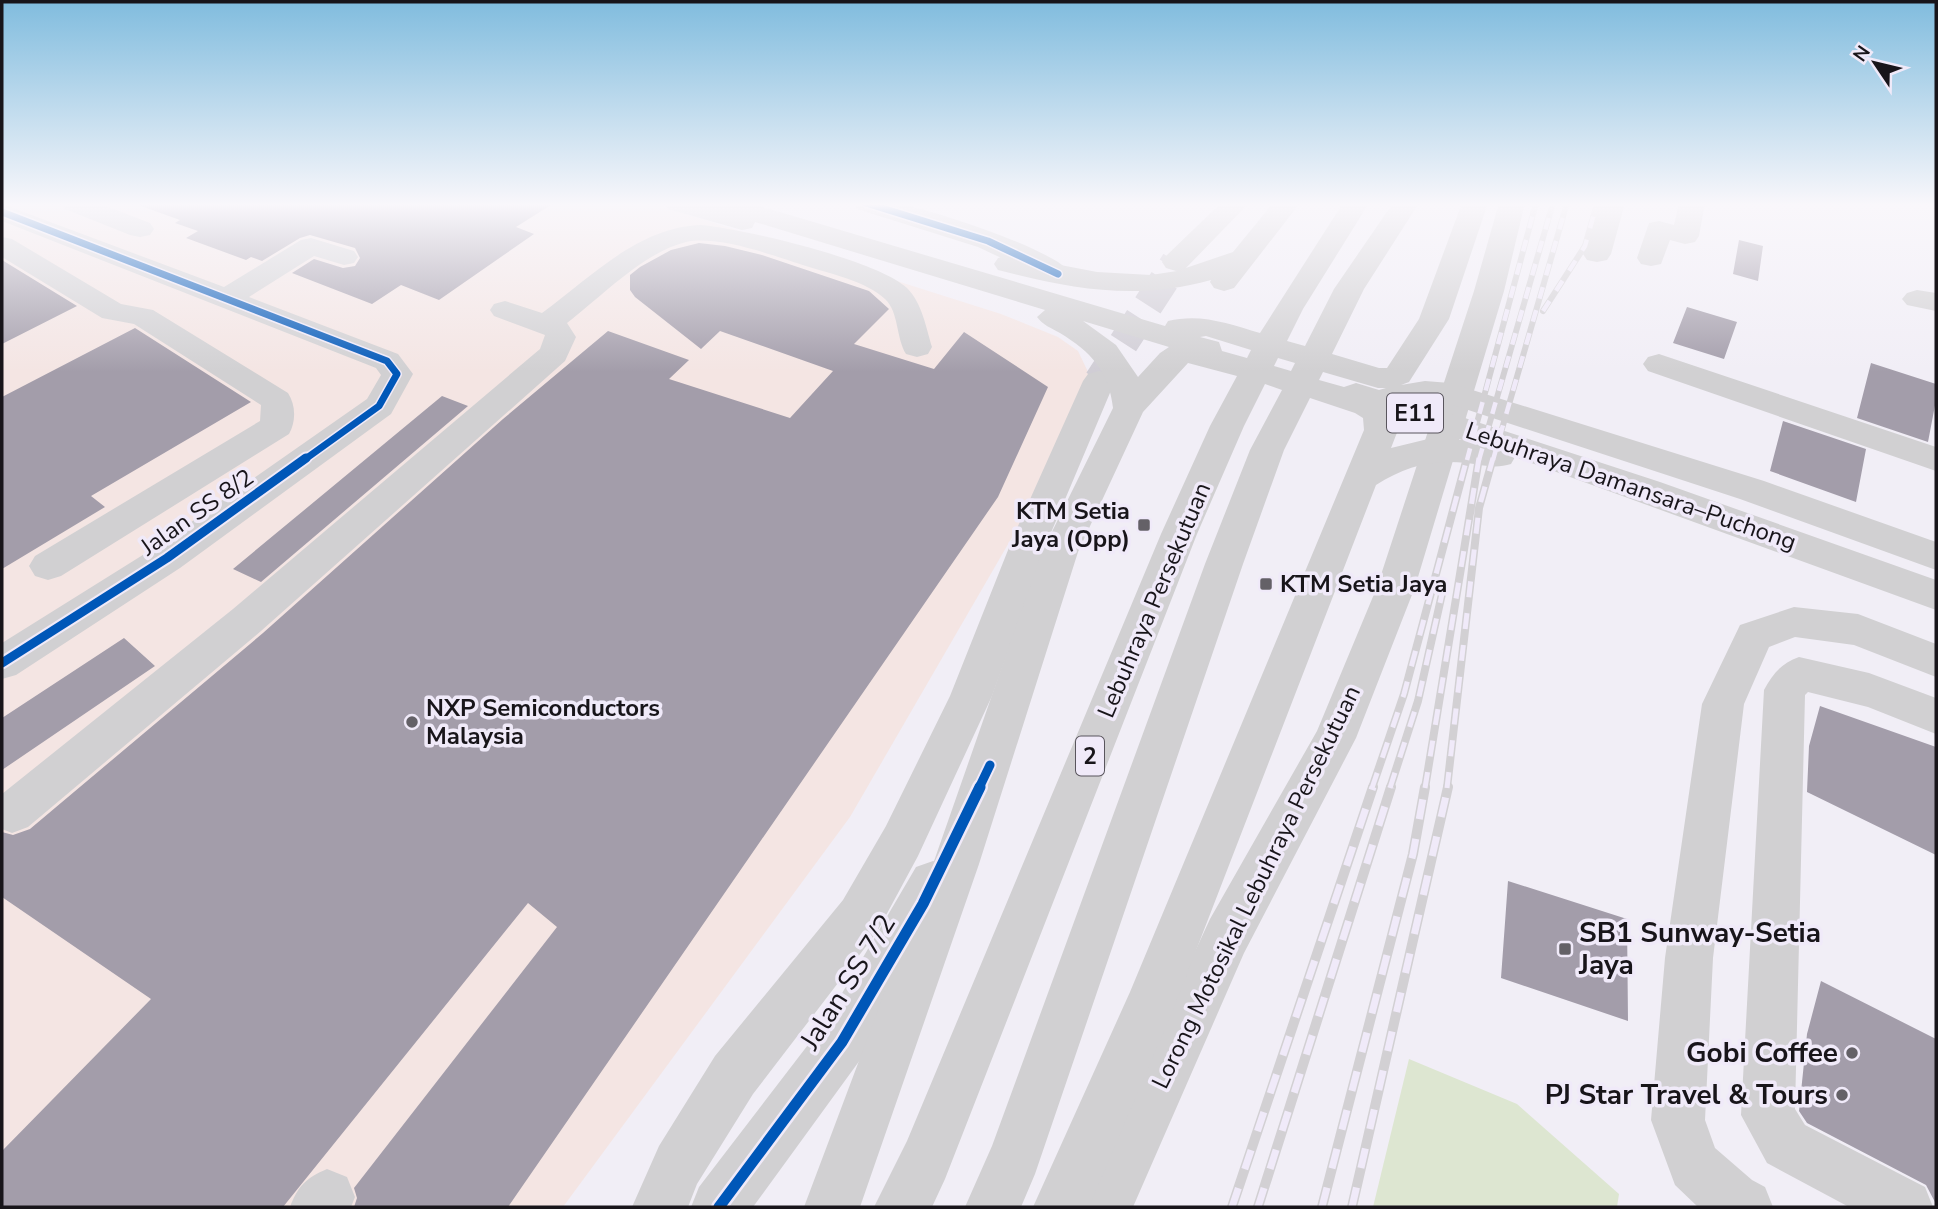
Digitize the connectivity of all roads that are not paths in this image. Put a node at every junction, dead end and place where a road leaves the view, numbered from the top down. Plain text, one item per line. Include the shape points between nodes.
1 (56, 259) edge
2 (122, 259) edge
3 (289, 259) edge
4 (631, 259) edge
5 (811, 259) edge
6 (866, 259) edge
7 (907, 259) edge
8 (957, 259) edge
9 (995, 259) edge
10 (1029, 259) edge
11 (1179, 259) edge
12 (1320, 259) edge
13 (1369, 259) edge
14 (1455, 259) edge
15 (1497, 259) edge
16 (1239, 260) joint
17 (1176, 262) tunnel mouth
18 (1008, 264) junction
19 (1058, 274) junction
20 (227, 298) junction
21 (505, 310) dead end
22 (1036, 310) junction
23 (1434, 319) junction
24 (546, 325) junction
25 (1170, 328) junction
26 (1195, 336) junction
27 (916, 347) dead end
28 (1659, 365) dead end
29 (1384, 388) junction
30 (1816, 390) dead end
31 (1742, 391) junction
32 (1114, 394) junction
33 (1523, 415) junction
34 (1936, 459) edge
35 (1524, 461) junction
36 (1362, 478) junction
37 (121, 521) junction
38 (1936, 556) edge
39 (167, 558) junction
40 (48, 566) dead end
41 (1936, 575) edge
42 (1936, 595) edge
43 (1936, 619) edge
44 (1936, 662) edge
45 (2, 663) edge
46 (1012, 696) junction
47 (1936, 716) edge
48 (943, 756) junction
49 (990, 765) junction
50 (12, 813) dead end
51 (902, 841) junction
52 (923, 904) junction
53 (1148, 1010) junction
54 (1155, 1092) junction
55 (660, 1207) edge
56 (719, 1207) edge
57 (832, 1207) edge
58 (902, 1207) edge
59 (993, 1207) edge
60 (1061, 1207) edge
61 (1105, 1207) edge
62 (1745, 1207) edge
63 (1905, 1207) edge

1 - 37 main road via 113,312 142,316 277,401 277,426
2 - 20 main road
3 - 20 main road
4 - 24 main road
5 - 27 main road via 852,272 897,295
6 - 22 main road
7 - 42 main road, Lebuhraya Damansara–Puchong / E11 via 1520,445
8 - 41 main road, Lebuhraya Damansara–Puchong / E11 via 1481,415
9 - 18 main road
10 - 19 main road
11 - 17 main road
12 - 58 main road, Lebuhraya Persekutuan / 2 via 1288,309 1227,426 926,1160
13 - 59 main road, Lebuhraya Persekutuan via 1267,450 1016,1155
14 - 23 main road
15 - 54 main road, Lorong Motosikal Lebuhraya Persekutuan via 1396,587 1335,738 1227,936
16 - 19 main road via 1209,274 1146,285 1104,284
16 - 26 main road
18 - 19 main road
18 - 25 main road via 1137,305
20 - 39 main road, Jalan SS 8/2 via 387,360 397,374 379,406
21 - 24 main road
22 - 25 main road via 1117,330
22 - 32 main road via 1103,348 1126,381
23 - 29 main road
23 - 33 main road via 1435,342 1448,369
24 - 50 main road via 561,337 554,354 535,372 247,620
25 - 26 main road
26 - 29 main road
26 - 32 main road
28 - 31 main road
29 - 33 main road via 1437,391
29 - 35 main road via 1438,429
29 - 36 main road via 1381,430
30 - 31 main road via 1751,368
31 - 34 main road
32 - 46 main road
32 - 48 main road via 1032,535 971,696
33 - 38 main road
35 - 36 main road via 1423,450 1385,462
35 - 43 main road
36 - 53 main road
37 - 39 main road
37 - 40 main road
39 - 45 main road, Jalan SS 8/2
44 - 62 main road via 1857,630 1794,622 1754,636 1723,704 1689,958 1678,1120 1694,1166
46 - 48 main road
46 - 49 main road
47 - 63 main road via 1861,685 1833,679 1799,674 1785,690 1768,1115 1786,1144
48 - 51 main road
49 - 52 main road, Jalan SS 7/2
49 - 57 main road
51 - 52 main road
51 - 55 main road via 860,916 734,1075 678,1165
52 - 56 main road, Jalan SS 7/2 via 842,1042
53 - 54 main road
53 - 60 main road
54 - 61 main road, Lorong Motosikal Lebuhraya Persekutuan

